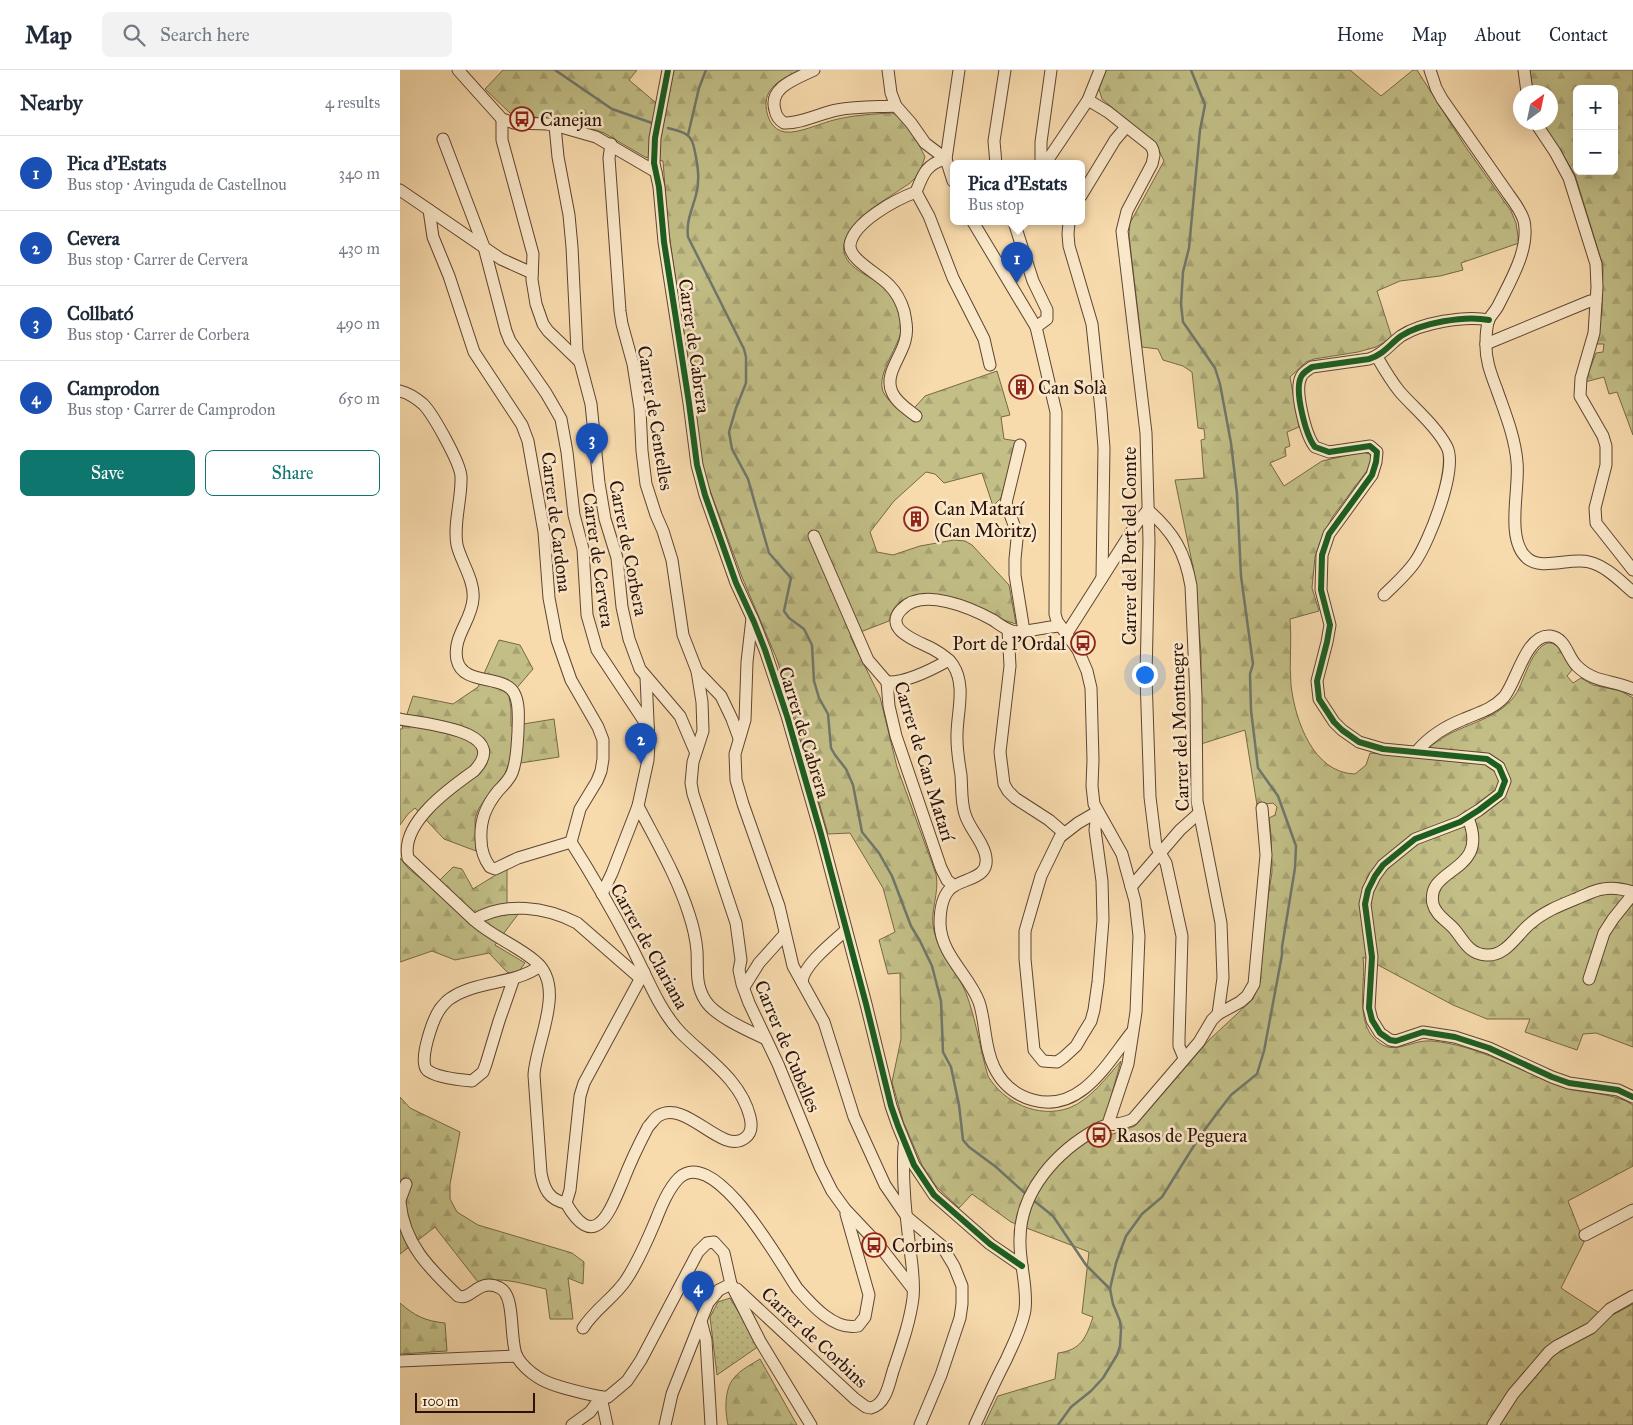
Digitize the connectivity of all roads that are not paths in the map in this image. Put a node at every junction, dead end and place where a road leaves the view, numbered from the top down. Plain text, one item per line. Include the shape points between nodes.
1 (458, 70) edge
2 (668, 70) edge
3 (814, 70) edge
4 (888, 70) edge
5 (959, 70) edge
6 (1005, 70) edge
7 (1051, 70) edge
8 (1100, 70) edge
9 (1430, 70) edge
10 (1524, 70) edge
11 (1526, 85) edge
12 (1088, 100) junction
13 (896, 106) junction
14 (502, 119) junction
15 (555, 126) junction
16 (1126, 127) junction
17 (1540, 130) edge
18 (443, 139) dead end
19 (611, 144) junction
20 (996, 160) edge
21 (1043, 160) edge
22 (1046, 160) edge
23 (947, 164) junction
24 (656, 172) junction
25 (950, 172) edge
26 (1085, 189) edge
27 (400, 190) edge
28 (916, 192) junction
29 (429, 210) junction
30 (975, 225) edge
31 (1016, 225) edge
32 (1070, 225) edge
33 (484, 247) junction
34 (532, 273) junction
35 (1596, 301) junction
36 (1489, 320) junction
37 (1036, 327) junction
38 (1486, 344) junction
39 (1377, 357) junction
40 (579, 362) junction
41 (990, 364) dead end
42 (400, 391) edge
43 (916, 416) dead end
44 (1020, 445) dead end
45 (1148, 510) junction
46 (814, 536) dead end
47 (1633, 570) edge
48 (1102, 578) junction
49 (1633, 592) edge
50 (1384, 596) dead end
51 (752, 618) junction
52 (1008, 630) junction
53 (1063, 630) junction
54 (1024, 631) junction
55 (949, 660) junction
56 (697, 671) junction
57 (646, 677) junction
58 (887, 682) junction
59 (1633, 689) edge
60 (400, 719) edge
61 (648, 727) junction
62 (739, 738) junction
63 (695, 751) junction
64 (1416, 751) junction
65 (638, 806) junction
66 (1262, 808) dead end
67 (1097, 812) junction
68 (1199, 813) junction
69 (1468, 818) junction
70 (1064, 833) junction
71 (572, 842) junction
72 (1160, 854) junction
73 (954, 886) junction
74 (1131, 888) junction
75 (1633, 893) edge
76 (602, 894) junction
77 (474, 920) junction
78 (846, 930) junction
79 (786, 934) junction
80 (540, 966) junction
81 (642, 975) junction
82 (514, 978) junction
83 (1589, 979) dead end
84 (802, 982) junction
85 (744, 987) junction
86 (1218, 1014) junction
87 (1132, 1032) junction
88 (766, 1039) junction
89 (1184, 1058) junction
90 (1633, 1097) edge
91 (1108, 1124) junction
92 (904, 1142) junction
93 (406, 1184) dead end
94 (400, 1201) edge
95 (566, 1203) junction
96 (845, 1209) junction
97 (1633, 1210) edge
98 (907, 1217) junction
99 (1584, 1235) dead end
100 (1022, 1266) junction
101 (731, 1284) junction
102 (914, 1289) junction
103 (1633, 1296) edge
104 (701, 1321) junction
105 (583, 1328) dead end
106 (517, 1356) junction
107 (400, 1361) edge
108 (601, 1397) junction
109 (713, 1423) edge
110 (572, 1425) edge
111 (607, 1425) edge
112 (665, 1425) edge
113 (811, 1425) edge
114 (920, 1425) edge
115 (975, 1425) edge
116 (1493, 1425) edge

1 - 14 street
2 - 24 street, Carrer de Cabrera via 655,138
3 - 13 street via 787,84 776,94 773,102 776,113 784,123 839,110
4 - 13 street
5 - 23 street
6 - 20 street via 994,141
7 - 21 street
8 - 12 street
9 - 36 street via 1442,99 1514,201 1524,222 1524,242 1516,265
10 - 11 street
12 - 16 street, Carrer del Port del Comte via 1104,108
12 - 22 street
13 - 23 street via 925,143
14 - 15 street
14 - 34 street via 502,140 533,254
15 - 19 street
15 - 40 street, Carrer de Corbera via 570,223
16 - 26 street
16 - 45 street, Carrer del Port del Comte via 1150,146 1154,156 1127,211 1122,231 1146,424
17 - 35 street via 1562,163 1575,195 1596,264
18 - 33 street, Carrer de Cervera
19 - 24 street
19 - 56 street, Carrer de Centelles via 609,158 620,311 640,409 646,484 672,560 683,635
23 - 25 street
23 - 28 street via 934,162
24 - 51 street, Carrer de Cabrera via 699,474 736,583
27 - 29 street
28 - 41 street via 953,278 984,338
28 - 43 street via 895,200 874,215 853,236 850,244 854,258 884,280 901,301 905,340 892,370 890,386 896,398
29 - 33 street
29 - 71 street, Carrer de Cardona via 433,237 474,352 522,425 528,441 544,532 548,598 557,640 570,680 604,740 601,771 580,809
30 - 37 street
31 - 37 street via 1033,281 1047,310 1047,319
32 - 48 street via 1069,246 1092,324 1103,428
33 - 34 street
33 - 61 street, Carrer de Cervera via 510,341 561,420 574,515 583,549 587,615 594,644
34 - 40 street via 536,304 544,324
35 - 38 street
35 - 47 street via 1592,342 1579,388 1583,403 1606,446 1606,465 1594,516 1600,530
36 - 38 street
36 - 39 street via 1467,319 1410,331
37 - 53 street via 1056,412 1054,602 1055,614
38 - 49 street via 1488,363 1516,450 1515,526 1523,554 1538,564 1588,561 1600,566
39 - 50 street via 1399,390 1446,444 1450,456 1441,503 1423,549 1404,576
39 - 64 street via 1312,366 1299,382 1306,428 1315,447 1329,452 1370,446 1377,456 1372,475 1329,534 1322,555 1321,590 1330,625 1316,686 1328,714 1350,736 1383,749
40 - 57 street, Carrer de Corbera via 591,404 599,483 605,519 617,558 622,607 640,668
42 - 71 street via 411,395 426,408 461,472 457,544 473,594 471,610 457,643 458,664 469,674 506,685 512,689 517,702 514,766 512,775 490,802 482,819 483,856 490,867 495,868
44 - 54 street via 1006,503 1017,539 1016,575
45 - 48 street
45 - 68 street, Carrer del Montnegre via 1167,528 1181,548 1188,568
45 - 72 street, Carrer del Port del Comte via 1146,677 1154,835
46 - 58 street, Carrer de Can Matarí via 868,660
48 - 53 street
51 - 62 street, Carrer de Cubelles via 745,720
51 - 78 street, Carrer de Cabrera via 787,716
52 - 54 street
52 - 55 street via 980,614 948,602 930,599 903,607 897,616 897,627
52 - 70 street via 1010,666 1000,752 1004,784 1015,798
53 - 54 street via 1044,627
53 - 67 street via 1078,650 1091,688 1092,786
55 - 58 street via 895,682
55 - 73 street via 958,675 960,690 957,739 962,801 984,850 986,862 976,876
56 - 62 street, Carrer de Centelles via 721,696
56 - 63 street, Carrer de Cubelles via 703,730
57 - 61 street
57 - 63 street, Carrer de Corbera via 680,716
58 - 73 street, Carrer de Can Matarí via 896,736 941,868
59 - 64 street via 1592,677 1575,664 1560,640 1547,636 1537,640 1528,650 1510,688 1499,702 1447,727
60 - 77 street via 460,731 476,738 482,747 481,764 415,815 402,838 408,858
61 - 65 street via 648,760
62 - 79 street, Carrer de Cubelles via 735,759 738,789
63 - 85 street, Carrer de Cubelles via 691,772 693,794 736,923 741,960 739,970
64 - 69 street via 1486,759 1500,767 1505,781 1502,790
65 - 76 street
65 - 88 street via 689,914 696,944 698,985 706,1002 722,1015
66 - 86 street via 1266,855 1254,984 1240,1002
67 - 70 street
67 - 70 street via 1095,830 1103,920 1096,1001 1091,1021 1076,1046 1057,1062 1049,1063 1034,1050 1024,942 1041,876
67 - 74 street via 1122,854
68 - 72 street
68 - 86 street, Carrer del Montnegre via 1221,923 1223,978
69 - 75 street via 1474,841 1468,857 1438,881 1432,898 1440,916 1476,953 1488,956 1503,951 1537,917 1595,891 1609,888
69 - 90 street via 1415,839 1383,865 1372,882 1365,904 1372,957 1369,1008 1374,1025 1384,1037 1396,1041 1423,1032 1455,1037 1489,1048 1569,1083 1618,1090
71 - 76 street, Carrer de Clariana
72 - 74 street
72 - 89 street, Carrer del Port del Comte via 1166,863 1182,936 1179,1046
73 - 87 street via 942,902 940,927 950,956 979,1002 992,1064 1008,1087 1040,1102 1067,1100 1093,1081
74 - 87 street via 1139,936 1136,1012
75 - 83 street via 1604,933
76 - 81 street, Carrer de Clariana via 627,938
77 - 80 street
77 - 81 street via 496,910 517,908 568,918
78 - 84 street via 816,958
78 - 92 street, Carrer de Cabrera via 891,1106
79 - 84 street, Carrer de Cubelles via 793,966
79 - 85 street via 759,962
80 - 82 street via 531,973
80 - 95 street via 548,982 549,1002 535,1063 534,1093 541,1174 549,1195 558,1202
81 - 95 street via 588,1073 582,1090
81 - 95 street, Carrer de Clariana via 672,1022 727,1076 743,1097 751,1120 750,1134 741,1141 729,1140 681,1115 664,1114 648,1128 612,1208 600,1223 586,1226 576,1219
82 - 82 street via 483,1072 472,1081 440,1076 427,1070 423,1060 426,1048 439,1010 445,1003 457,994
84 - 98 street, Carrer de Cubelles via 827,1030 861,1135 885,1185
85 - 88 street, Carrer de Cubelles
86 - 89 street
87 - 91 street via 1128,1064
88 - 96 street, Carrer de Cubelles via 820,1167
89 - 91 street via 1133,1119 1123,1124
91 - 100 street via 1069,1149 1039,1180 1021,1222
92 - 98 street, Carrer de Corbins via 902,1169
92 - 100 street, Carrer de Cabrera via 914,1165 934,1195 990,1244
93 - 94 street
94 - 106 street via 410,1241 426,1264 458,1296 466,1296 488,1285 506,1292
96 - 102 street, Carrer de Cubelles
96 - 105 street via 869,1295 866,1317 858,1326 846,1327 826,1316 804,1296 739,1202 710,1178 688,1173 678,1179 661,1207 626,1280
97 - 99 street
98 - 102 street, Carrer de Corbins
98 - 114 street via 942,1246 962,1286 960,1318
100 - 115 street via 1026,1291 1022,1322
101 - 102 street, Carrer de Corbins via 850,1394 871,1408 879,1404 886,1392 909,1320
101 - 104 street via 713,1295
101 - 108 street via 722,1248 714,1242 707,1243 698,1252 627,1381 608,1397
101 - 113 street via 760,1341
103 - 116 street via 1604,1314 1591,1328 1545,1356 1513,1394
104 - 109 street via 706,1340
104 - 112 street via 672,1394
106 - 107 street
106 - 108 street via 530,1372 546,1382
108 - 110 street via 590,1412
108 - 111 street

